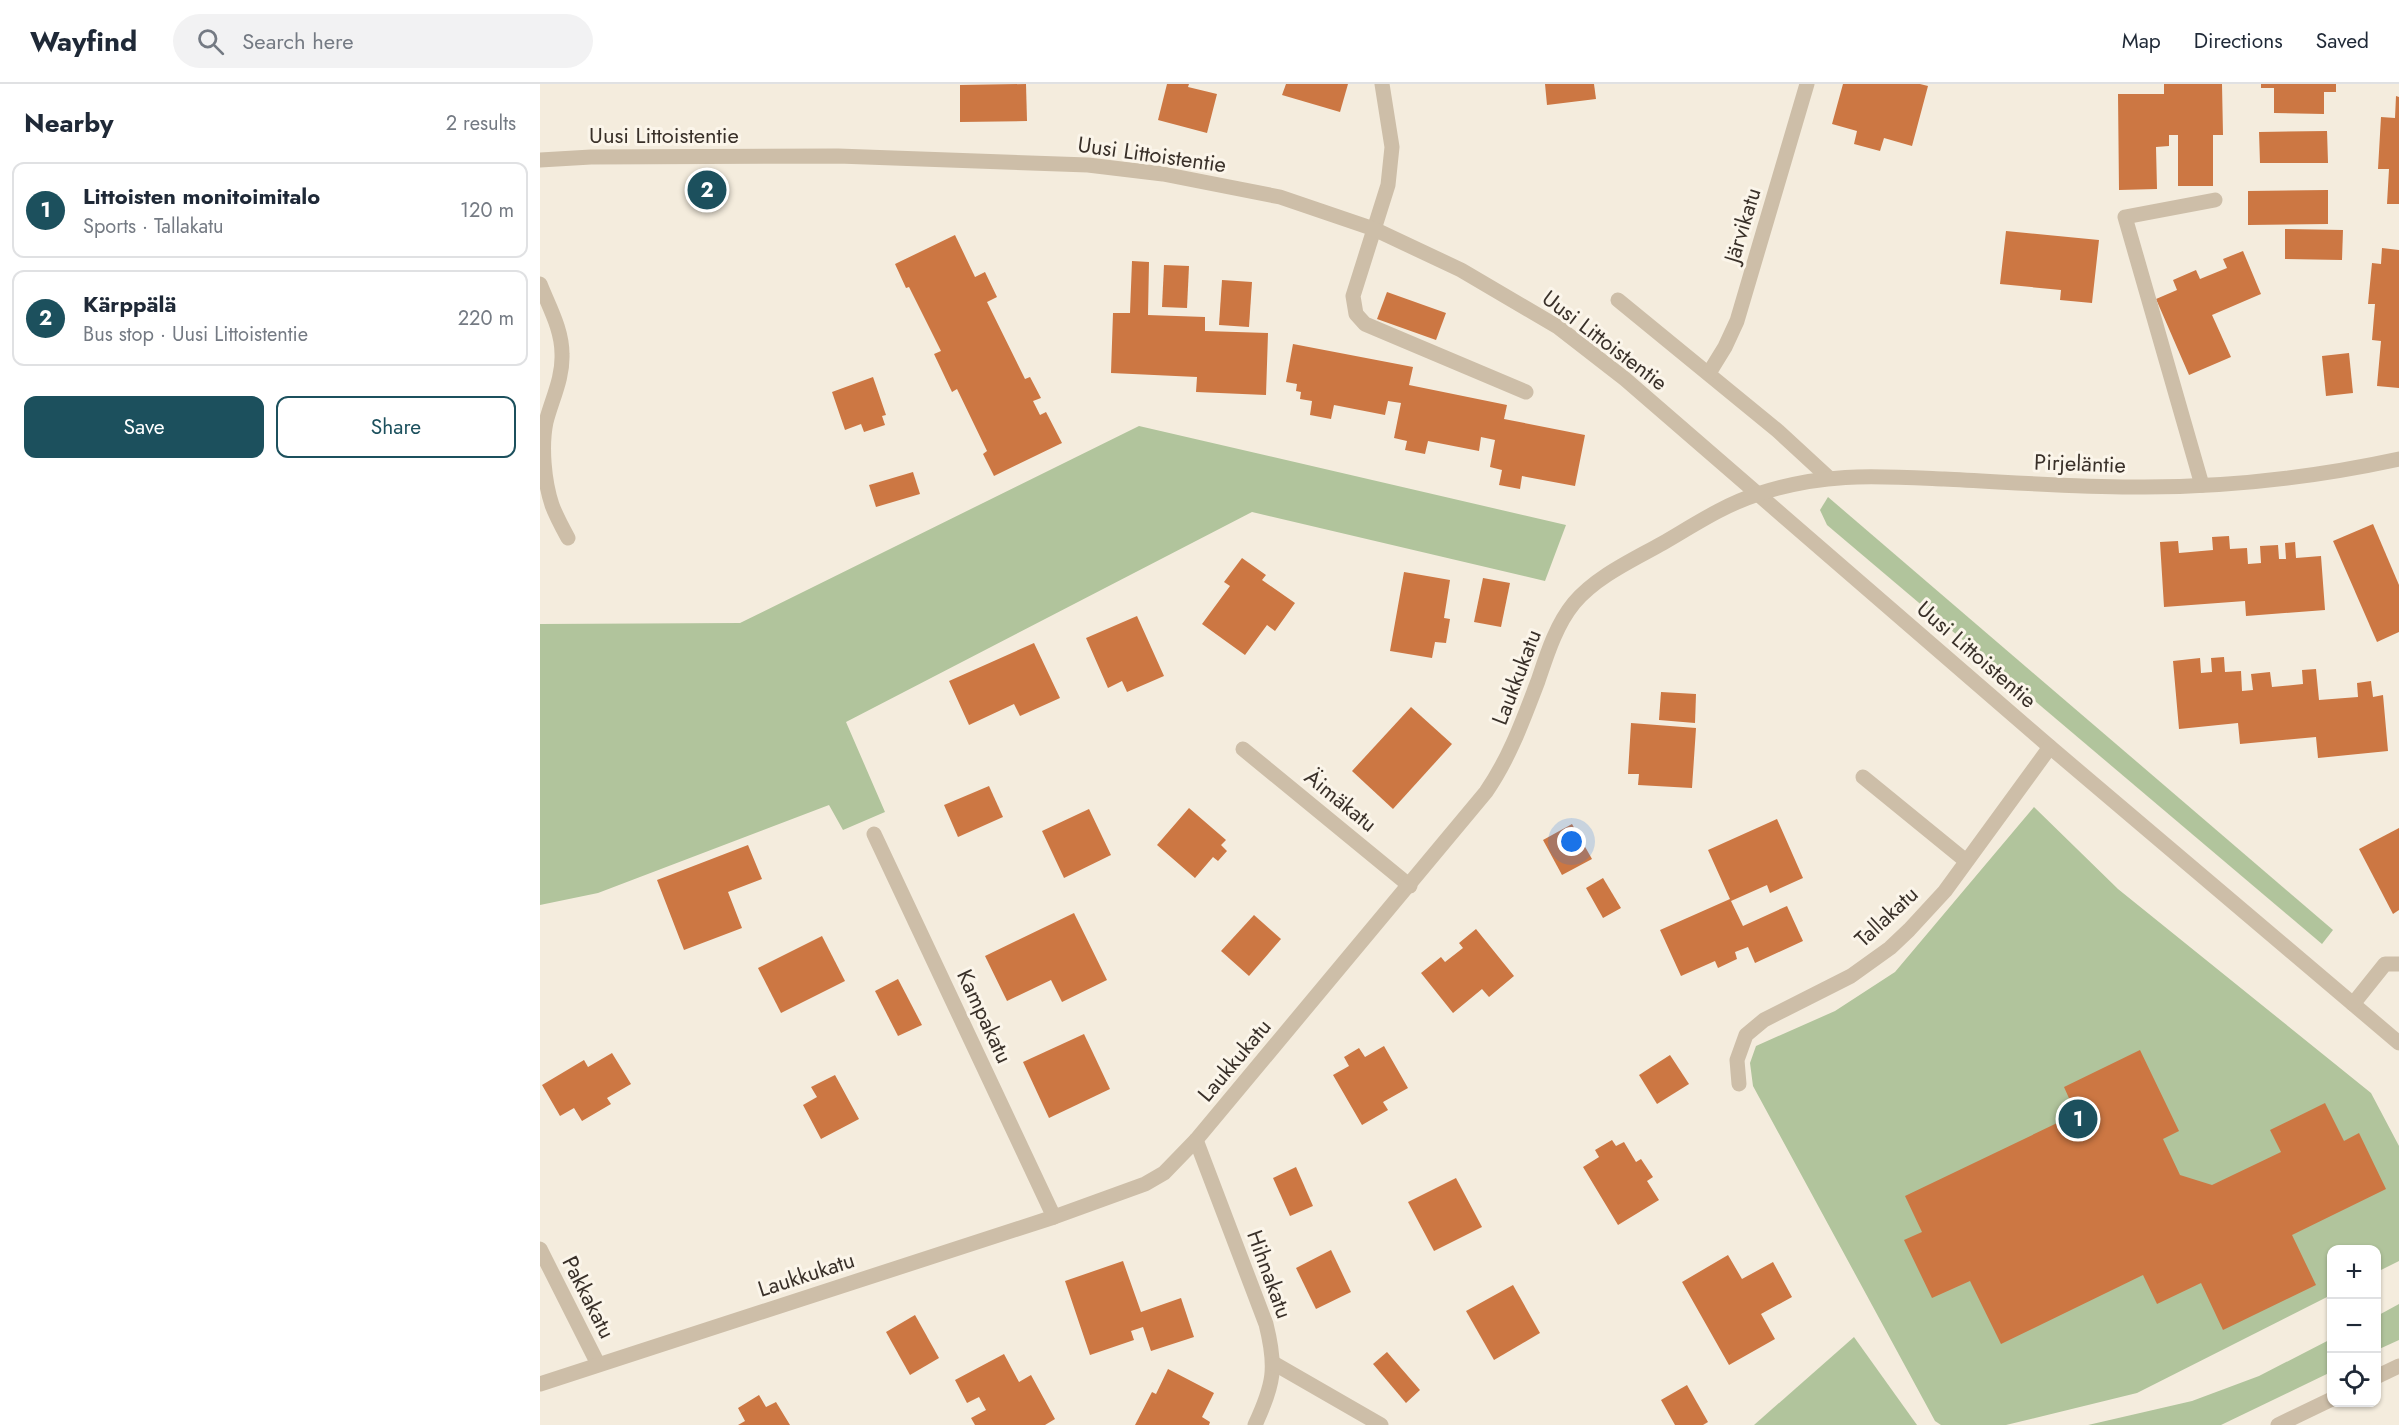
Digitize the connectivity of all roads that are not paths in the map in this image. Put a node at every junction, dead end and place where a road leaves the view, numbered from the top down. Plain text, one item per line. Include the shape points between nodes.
1 (1382, 84) edge
2 (1807, 84) edge
3 (540, 160) edge
4 (2215, 200) dead end
5 (1374, 230) junction
6 (540, 284) edge
7 (1618, 300) dead end
8 (1709, 373) junction
9 (1526, 392) dead end
10 (2399, 459) edge
11 (1829, 478) junction
12 (2202, 485) junction
13 (1758, 494) junction
14 (568, 538) dead end
15 (2050, 747) junction
16 (1243, 749) dead end
17 (1863, 777) dead end
18 (874, 834) dead end
19 (1966, 861) junction
20 (1410, 886) junction
21 (2399, 964) edge
22 (2353, 1004) junction
23 (2399, 1043) edge
24 (1739, 1084) dead end
25 (1196, 1140) junction
26 (1054, 1218) junction
27 (540, 1249) edge
28 (598, 1364) junction
29 (1275, 1364) junction
30 (2399, 1366) edge
31 (2381, 1375) edge
32 (540, 1384) edge
33 (2327, 1401) edge
34 (1255, 1425) edge
35 (1381, 1425) edge
36 (2278, 1425) edge

1 - 5 street via 1392,147 1388,185
2 - 8 street, Järvikatu via 1737,321
3 - 5 street, Uusi Littoistentie via 838,156 1088,165 1162,174 1280,197
4 - 12 street via 2125,216
5 - 9 street via 1353,296 1356,314 1365,324
5 - 13 street, Uusi Littoistentie via 1461,270 1558,327 1625,379
6 - 14 street via 561,340 561,371 546,425 545,445 552,505
7 - 8 street
8 - 11 street
10 - 12 street, Pirjeläntie via 2288,479
11 - 12 street, Pirjeläntie via 1860,475 2132,488
11 - 13 street, Pirjeläntie
13 - 15 street, Uusi Littoistentie
13 - 20 street, Laukkukatu via 1725,507 1614,570 1574,603 1556,634 1500,772
15 - 19 street, Tallakatu
15 - 22 street, Uusi Littoistentie
16 - 20 street, Äimäkatu
17 - 19 street
18 - 26 street, Kampakatu
19 - 24 street, Tallakatu via 1928,912 1890,948 1851,976 1754,1027 1740,1047
20 - 25 street, Laukkukatu
21 - 22 street via 2385,964
22 - 23 street, Uusi Littoistentie
25 - 26 street, Laukkukatu via 1164,1173 1145,1184
25 - 29 street, Hihnakatu via 1266,1324
26 - 28 street, Laukkukatu
27 - 28 street, Pakkakatu
28 - 32 street, Laukkukatu
29 - 34 street, Hihnakatu via 1271,1387
29 - 35 street
30 - 31 street
33 - 36 street

